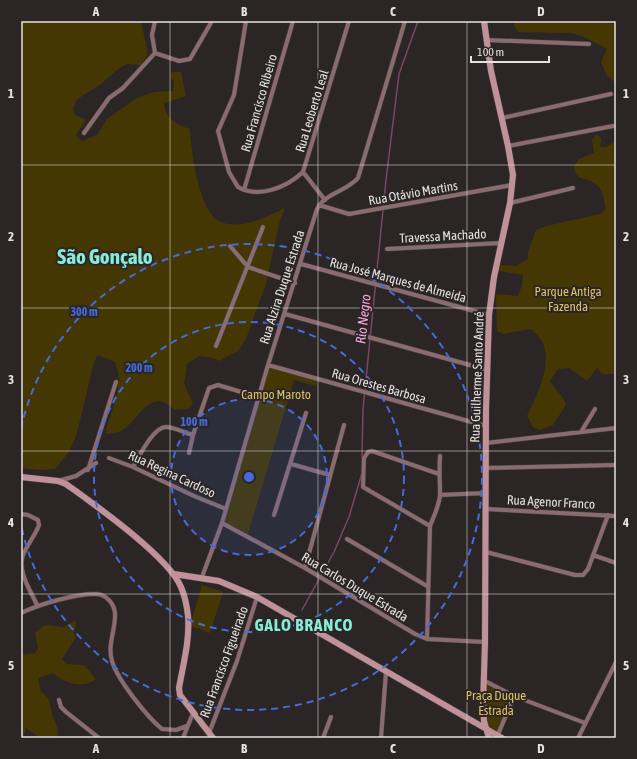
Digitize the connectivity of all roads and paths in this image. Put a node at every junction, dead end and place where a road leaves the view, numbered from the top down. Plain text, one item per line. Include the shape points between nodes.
1 (155, 21) edge
2 (212, 21) edge
3 (246, 21) edge
4 (293, 21) edge
5 (349, 21) edge
6 (405, 21) edge
7 (484, 21) edge
8 (486, 40) junction
9 (589, 44) dead end
10 (155, 52) junction
11 (611, 94) dead end
12 (502, 118) junction
13 (613, 126) dead end
14 (84, 133) dead end
15 (508, 146) junction
16 (303, 172) junction
17 (512, 185) junction
18 (573, 188) dead end
19 (244, 190) junction
20 (325, 200) junction
21 (510, 203) junction
22 (319, 205) junction
23 (263, 227) dead end
24 (501, 243) junction
25 (230, 246) dead end
26 (387, 249) dead end
27 (301, 264) junction
28 (248, 267) junction
29 (295, 283) junction
30 (285, 314) junction
31 (489, 314) junction
32 (216, 346) dead end
33 (268, 365) junction
34 (488, 370) junction
35 (116, 382) dead end
36 (258, 397) junction
37 (595, 408) dead end
38 (306, 413) dead end
39 (344, 425) dead end
40 (486, 426) junction
41 (616, 428) edge
42 (582, 432) junction
43 (193, 435) junction
44 (486, 443) junction
45 (189, 453) dead end
46 (440, 456) dead end
47 (109, 458) dead end
48 (96, 463) dead end
49 (291, 464) junction
50 (616, 465) edge
51 (133, 467) junction
52 (486, 468) junction
53 (88, 470) junction
54 (438, 474) junction
55 (330, 475) junction
56 (21, 477) edge
57 (58, 481) junction
58 (486, 493) junction
59 (440, 495) junction
60 (226, 509) junction
61 (486, 509) junction
62 (21, 514) edge
63 (274, 515) dead end
64 (608, 515) junction
65 (616, 516) edge
66 (222, 523) junction
67 (430, 526) junction
68 (347, 538) dead end
69 (486, 552) junction
70 (594, 555) junction
71 (616, 563) edge
72 (305, 568) junction
73 (174, 574) junction
74 (202, 577) junction
75 (428, 586) junction
76 (257, 597) junction
77 (37, 605) junction
78 (21, 613) edge
79 (427, 639) junction
80 (485, 642) junction
81 (616, 662) edge
82 (386, 672) junction
83 (483, 680) junction
84 (514, 696) junction
85 (59, 700) dead end
86 (193, 713) junction
87 (331, 717) dead end
88 (585, 723) junction
89 (187, 726) junction
90 (485, 728) junction
91 (211, 736) edge
92 (499, 737) edge
93 (99, 738) edge
94 (183, 738) edge
95 (323, 738) edge
96 (381, 738) edge
97 (489, 738) edge
98 (578, 738) edge

1 - 10 street via 152,35
2 - 10 street via 190,59 179,61
3 - 19 street via 234,95 218,130 218,137 233,180
4 - 19 street, Rua Francisco Ribeiro
5 - 16 street, Rua Leoberto Leal
6 - 20 street via 358,178
7 - 8 street, Rua Guilherme Santo André
8 - 9 street
8 - 12 street, Rua Guilherme Santo André
10 - 14 street via 124,88 109,98
11 - 12 street
12 - 15 street, Rua Guilherme Santo André
13 - 15 street
15 - 17 street, Rua Guilherme Santo André
16 - 19 street via 289,183 268,191
16 - 20 street, Rua Leoberto Leal
17 - 21 street, Rua Guilherme Santo André
17 - 22 street, Rua Otávio Martins via 348,214
18 - 21 street
20 - 22 street
21 - 24 street, Rua Guilherme Santo André
22 - 27 street, Rua Alzira Duque Estrada
23 - 28 street
24 - 26 street, Travessa Machado
24 - 31 street, Rua Guilherme Santo André
25 - 28 street
27 - 29 street, Rua Alzira Duque Estrada
27 - 31 street, Rua José Marques de Almeida
28 - 29 street
28 - 32 street
29 - 30 street, Rua Alzira Duque Estrada
30 - 33 street, Rua Alzira Duque Estrada
30 - 34 street
31 - 34 street, Rua Guilherme Santo André
33 - 36 street, Rua Alzira Duque Estrada
33 - 40 street, Rua Orestes Barbosa
34 - 40 street, Rua Guilherme Santo André
35 - 53 street
36 - 43 street via 212,385 207,391
36 - 60 street, Rua Alzira Duque Estrada
37 - 42 street
38 - 49 street
39 - 55 street
40 - 44 street, Rua Guilherme Santo André
41 - 42 street
42 - 44 street
43 - 45 street
43 - 51 street via 164,427 150,438
44 - 52 street, Rua Guilherme Santo André
46 - 54 street
47 - 51 street, Rua Regina Cardoso
48 - 53 street
49 - 55 street
49 - 63 street
50 - 52 street
51 - 60 street, Rua Regina Cardoso
52 - 58 street, Rua Guilherme Santo André
53 - 57 street
54 - 59 street
54 - 67 street via 372,451 364,458 363,487
55 - 72 street
56 - 57 street
57 - 73 street via 66,484 126,530
58 - 59 street
58 - 61 street, Rua Guilherme Santo André
59 - 67 street
60 - 66 street, Rua Alzira Duque Estrada
61 - 64 street, Rua Agenor Franco
61 - 69 street, Rua Guilherme Santo André
62 - 77 street via 34,517 39,525 21,563 22,572
64 - 65 street, Rua Agenor Franco
64 - 70 street
66 - 72 street, Rua Carlos Duque Estrada
66 - 74 street, Rua Alzira Duque Estrada
67 - 75 street
68 - 75 street
69 - 70 street via 575,575 585,573
69 - 80 street, Rua Guilherme Santo André
70 - 71 street
72 - 79 street, Rua Carlos Duque Estrada
73 - 74 street
73 - 86 street via 181,586 188,616 179,688 180,695
74 - 76 street via 219,581
75 - 79 street
76 - 82 street
76 - 91 street, Rua Francisco Figueirado
77 - 78 street
77 - 89 street via 97,594 106,598 114,610 115,621 110,653 116,670 145,711 162,729 176,730
79 - 80 street, Rua Carlos Duque Estrada
80 - 83 street, Rua Guilherme Santo André
81 - 88 street
82 - 90 street
82 - 96 street
83 - 84 street
83 - 90 street, Rua Guilherme Santo André via 482,706
84 - 88 street
84 - 92 street
85 - 93 street via 66,712
86 - 89 street
86 - 91 street
87 - 95 street
88 - 98 street
89 - 94 street
90 - 92 street
90 - 97 street, Rua Guilherme Santo André

